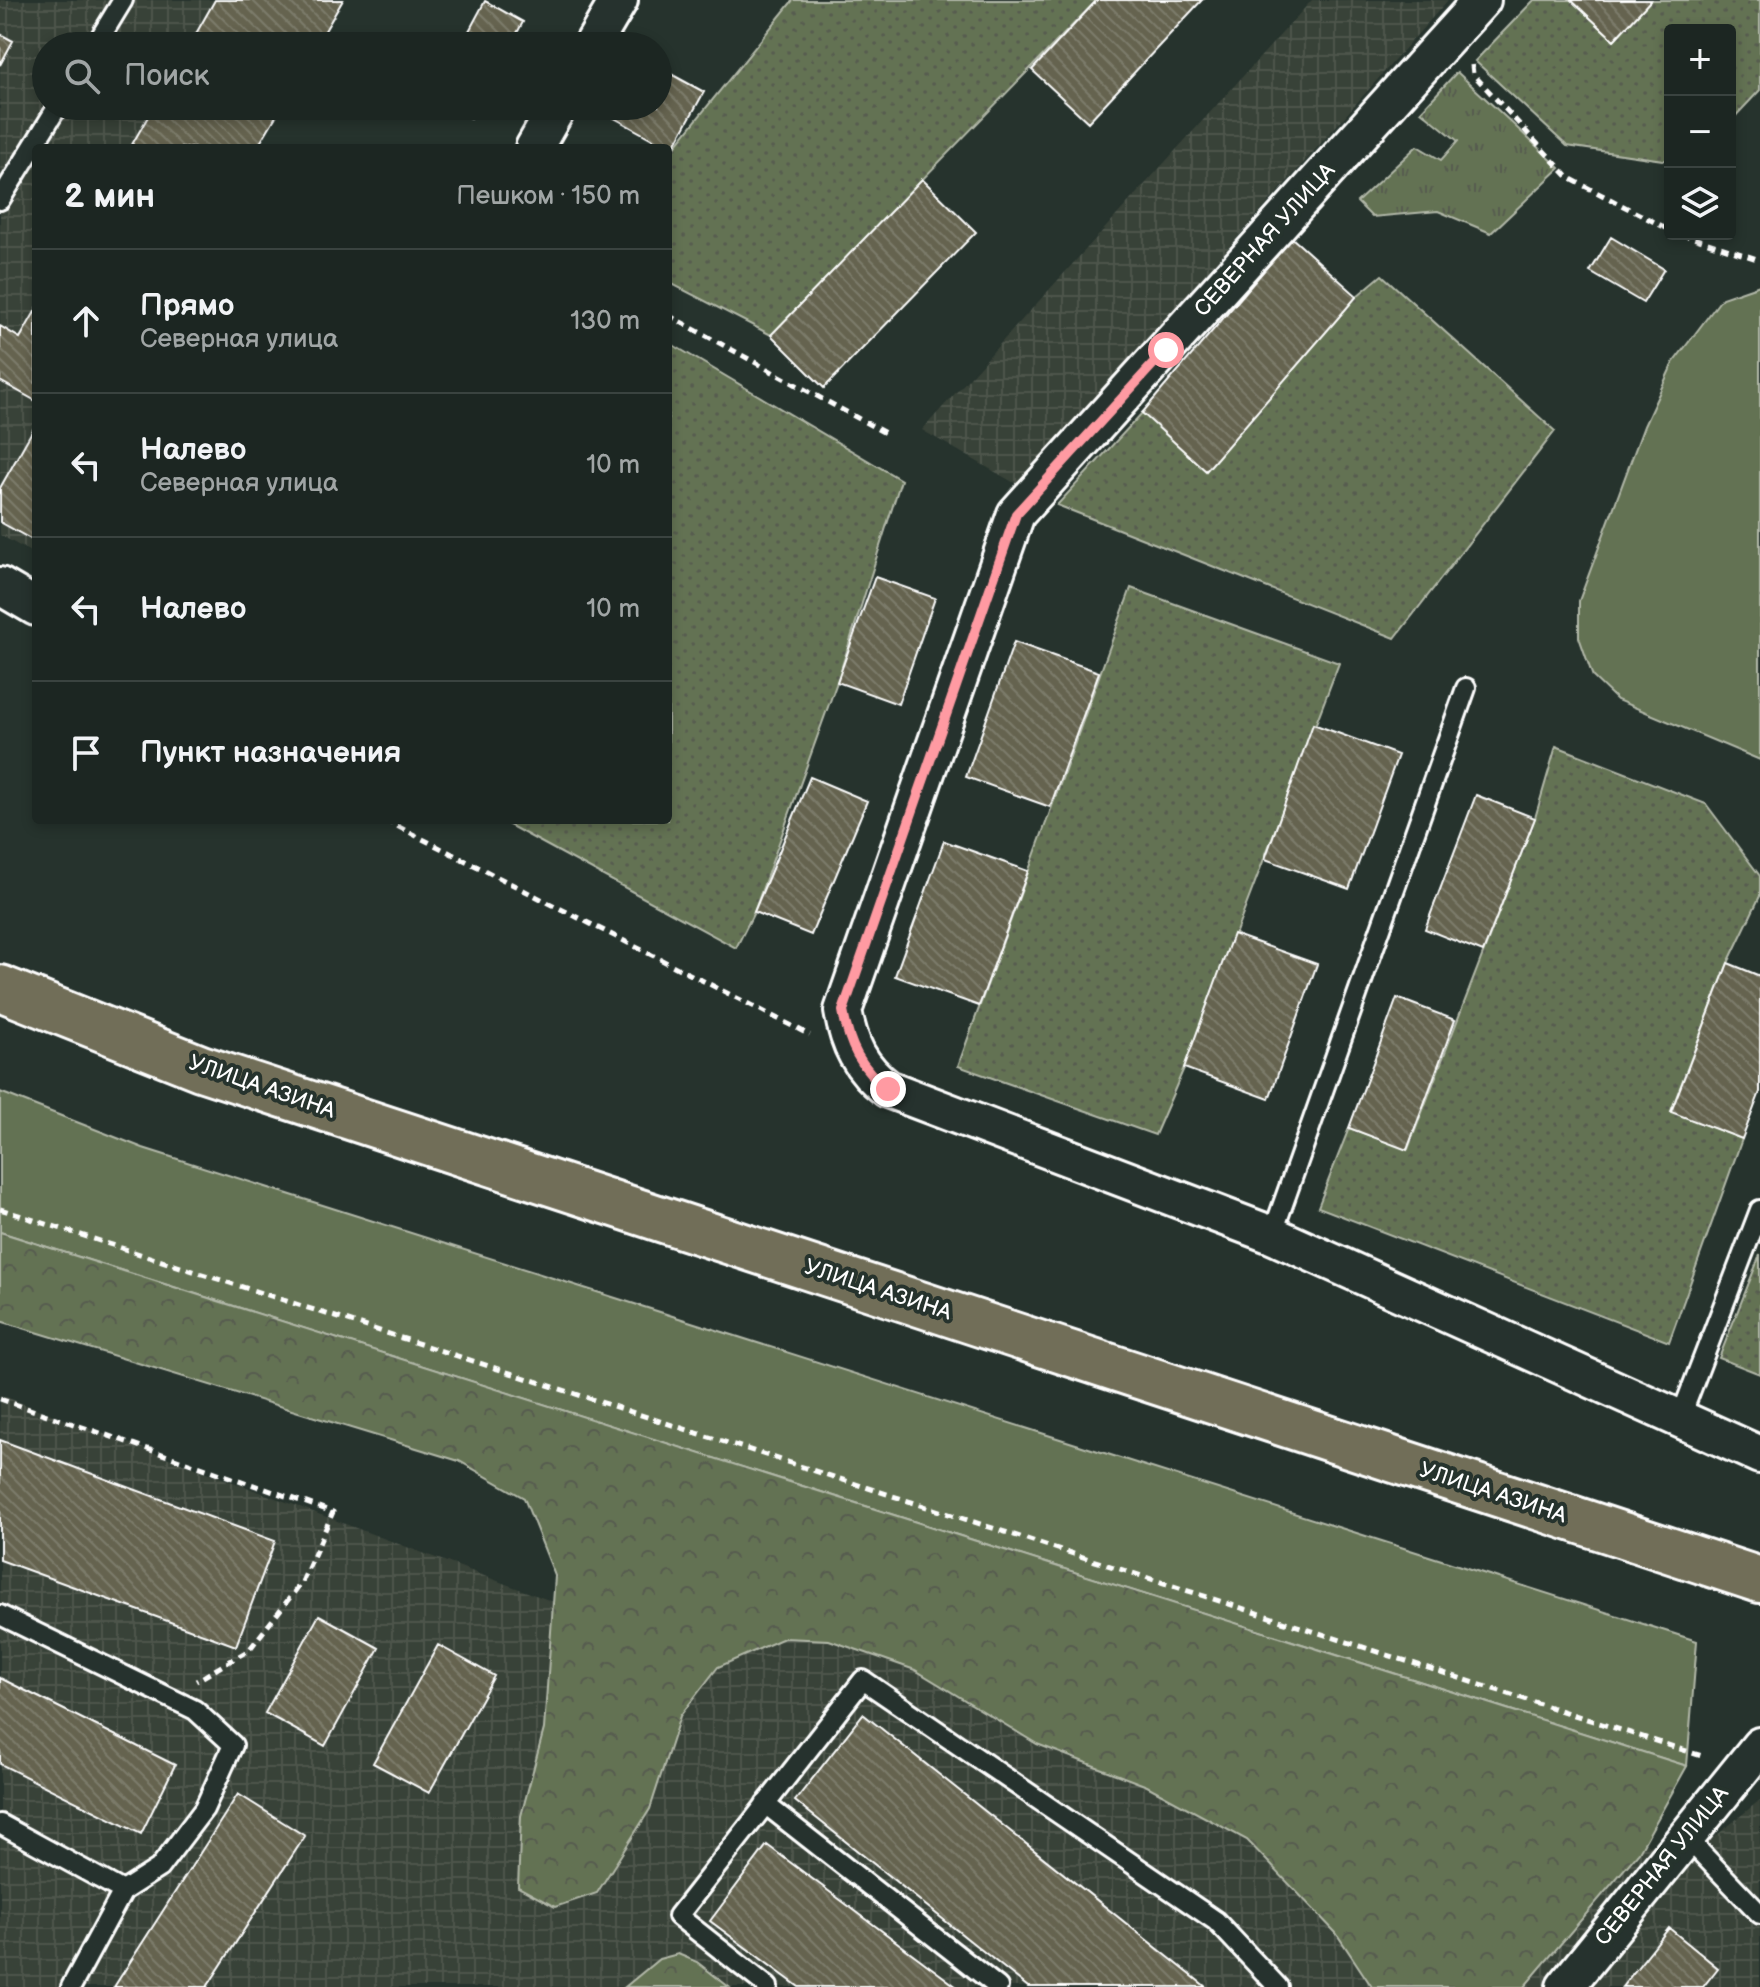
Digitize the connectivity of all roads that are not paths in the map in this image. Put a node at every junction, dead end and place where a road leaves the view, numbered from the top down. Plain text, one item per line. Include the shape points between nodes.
1 (123, 0) edge
2 (619, 0) edge
3 (1474, 8) edge
4 (104, 32) edge
5 (600, 32) edge
6 (49, 120) edge
7 (550, 120) edge
8 (35, 144) edge
9 (536, 144) edge
10 (32, 148) edge
11 (0, 200) edge
12 (0, 586) edge
13 (32, 605) edge
14 (1466, 688) dead end
15 (0, 988) edge
16 (1760, 1210) edge
17 (1272, 1235) junction
18 (1679, 1421) junction
19 (1760, 1455) edge
20 (1760, 1580) edge
21 (0, 1615) edge
22 (1750, 1757) edge
23 (765, 1804) junction
24 (0, 1824) edge
25 (1686, 1837) junction
26 (123, 1891) junction
27 (1760, 1914) edge
28 (71, 1987) edge
29 (768, 1987) edge
30 (998, 1987) edge
31 (1278, 1987) edge
32 (1565, 1987) edge

1 - 4 lane
2 - 5 street
3 - 17 street, СЕВЕРНАЯ УЛИЦА via 1016,514 843,1011 857,1059 888,1089
6 - 8 lane
7 - 9 street
10 - 11 lane
12 - 13 street
14 - 17 lane
15 - 20 main road, УЛИЦА АЗИНА via 201,1068
16 - 18 lane
17 - 18 street
18 - 19 street
21 - 26 lane via 195,1710 233,1745 204,1809 159,1868
22 - 25 street, СЕВЕРНАЯ УЛИЦА
23 - 29 lane via 678,1916
23 - 30 lane
23 - 31 lane via 863,1680 1216,1921
24 - 26 lane
25 - 27 lane
25 - 32 street, СЕВЕРНАЯ УЛИЦА
26 - 28 lane

